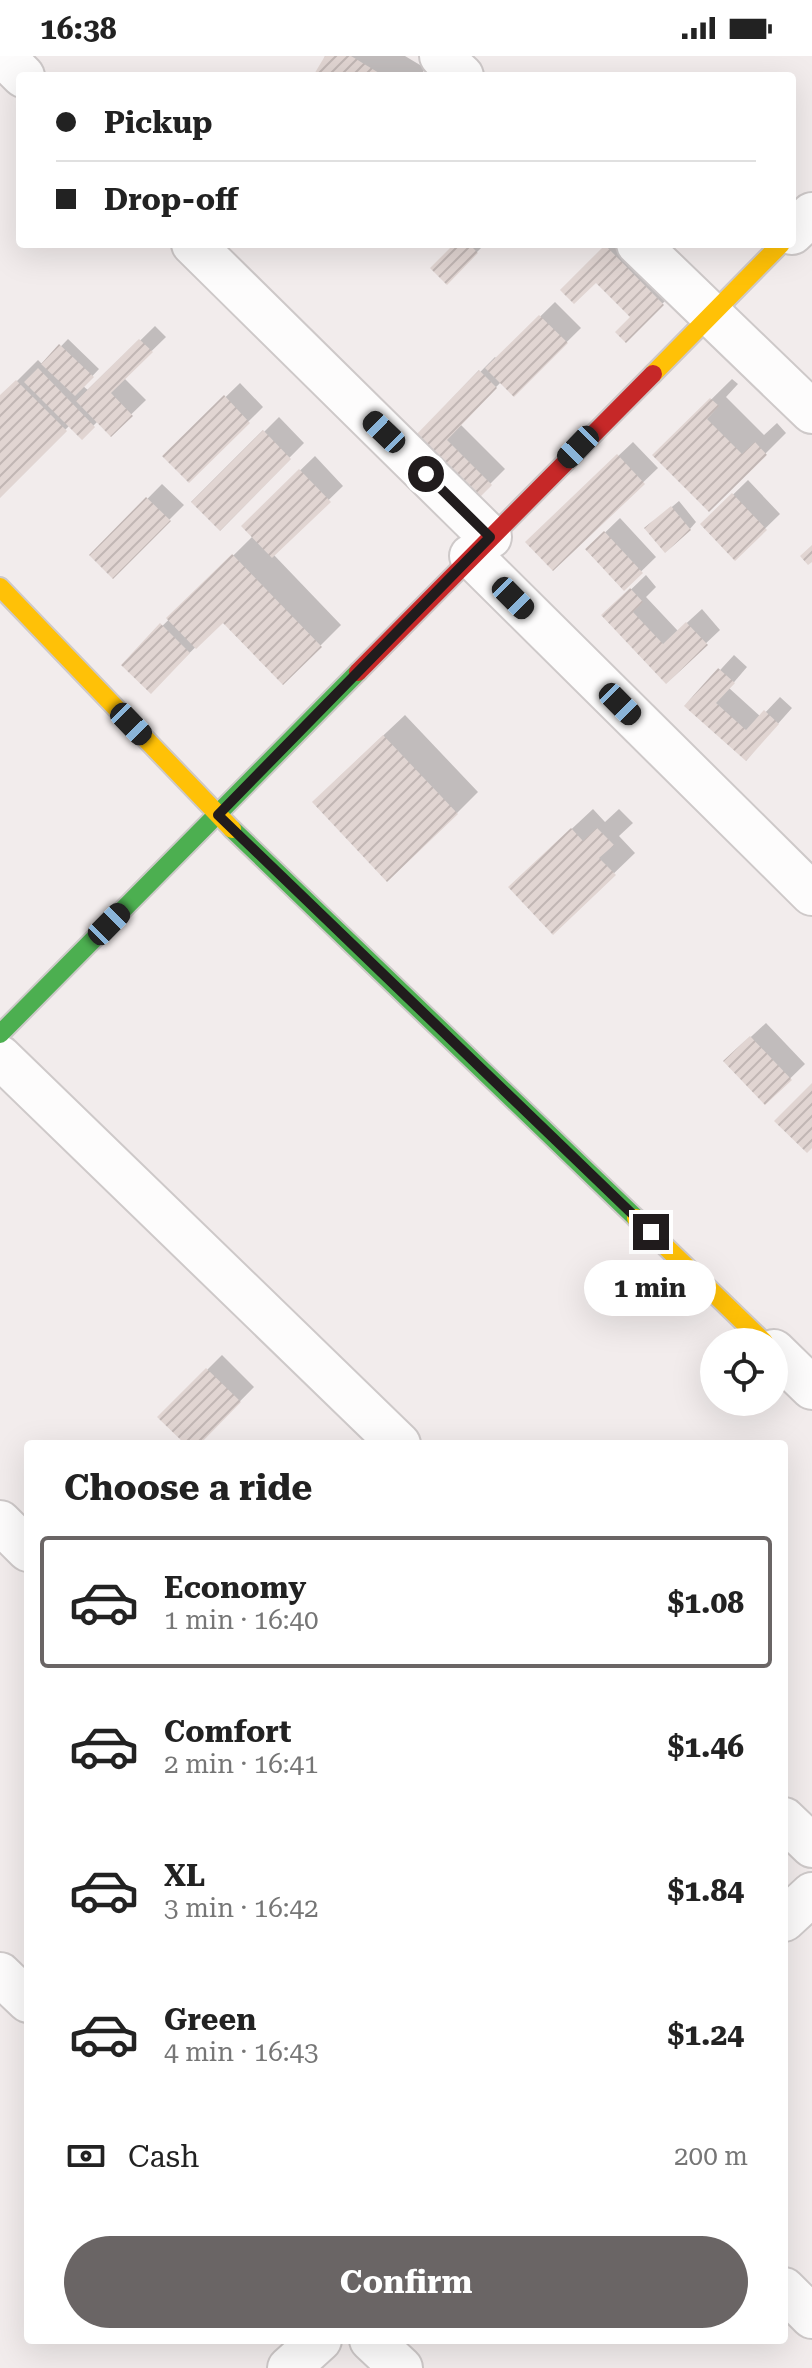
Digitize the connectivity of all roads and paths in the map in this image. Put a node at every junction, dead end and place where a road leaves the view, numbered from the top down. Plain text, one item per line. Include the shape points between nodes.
1 (3, 56) edge
2 (441, 56) edge
3 (19, 72) edge
4 (458, 72) edge
5 (812, 214) edge
6 (796, 229) edge
7 (197, 248) edge
8 (642, 248) edge
9 (777, 248) edge
10 (710, 313) junction
11 (812, 412) edge
12 (480, 546) junction
13 (0, 587) edge
14 (218, 815) junction
15 (812, 894) edge
16 (0, 1034) edge
17 (0, 1057) edge
18 (749, 1328) edge
19 (788, 1365) edge
20 (812, 1388) edge
21 (395, 1440) edge
22 (0, 1522) edge
23 (24, 1546) edge
24 (788, 1823) edge
25 (812, 1846) edge
26 (812, 1894) edge
27 (788, 1916) edge
28 (0, 1974) edge
29 (24, 1997) edge
30 (788, 2293) edge
31 (812, 2317) edge
32 (316, 2344) edge
33 (375, 2344) edge
34 (289, 2368) edge
35 (401, 2368) edge

1 - 3 street
2 - 4 street
5 - 6 street
7 - 12 street
8 - 10 street
9 - 10 street
10 - 11 street
10 - 12 street
12 - 14 street
12 - 15 street
13 - 14 street
14 - 16 street
14 - 18 street
17 - 21 street
19 - 20 street
22 - 23 street
24 - 25 street
26 - 27 street
28 - 29 street
30 - 31 street
32 - 34 street
33 - 35 street

